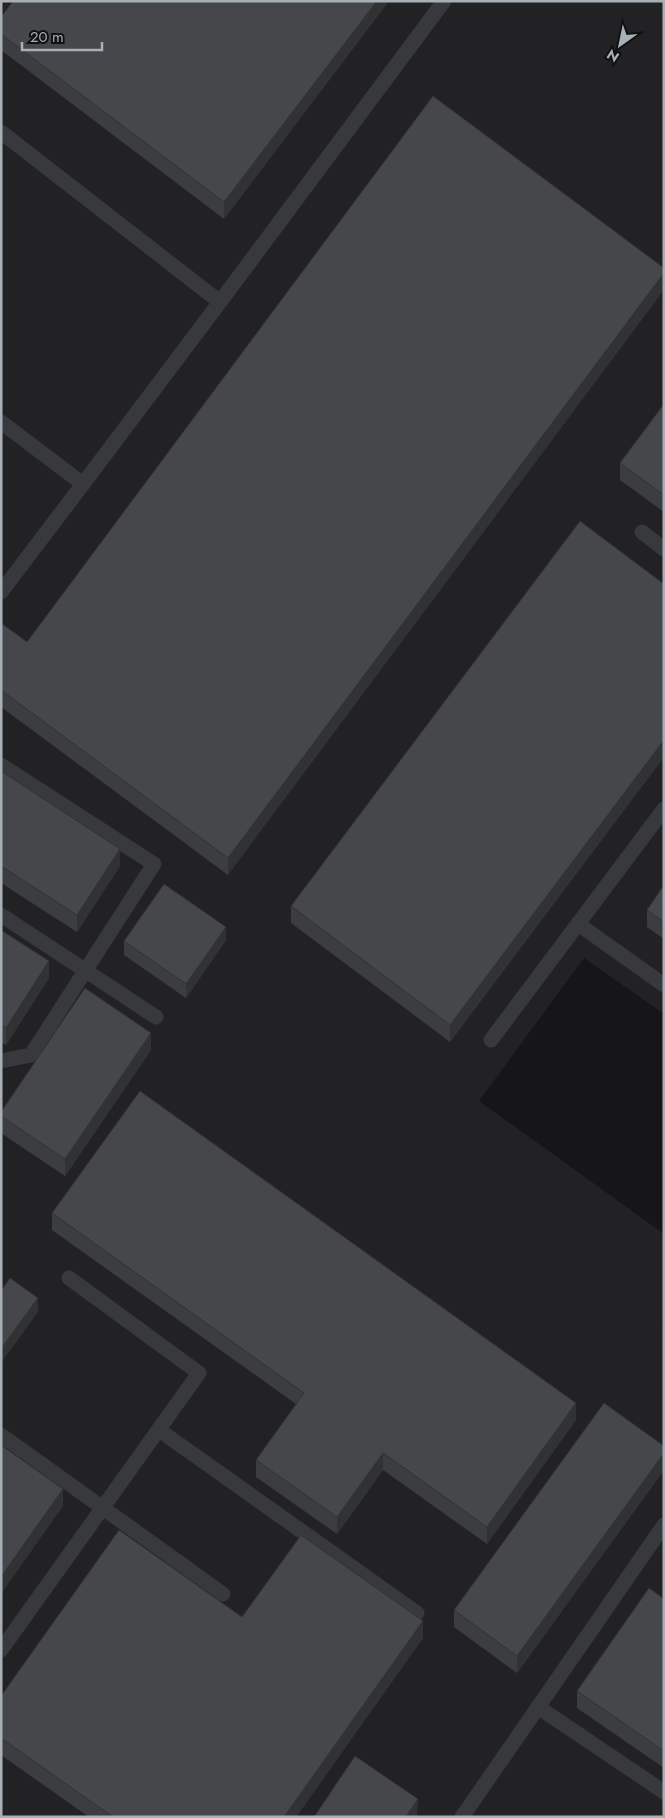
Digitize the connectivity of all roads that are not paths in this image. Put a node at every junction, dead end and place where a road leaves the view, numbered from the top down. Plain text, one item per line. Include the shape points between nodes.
1 (444, 1) edge
2 (1, 132) edge
3 (220, 302) junction
4 (1, 422) edge
5 (83, 484) junction
6 (642, 532) dead end
7 (664, 549) edge
8 (1, 592) edge
9 (1, 765) edge
10 (664, 809) edge
11 (1, 916) edge
12 (578, 924) junction
13 (86, 971) junction
14 (664, 985) edge
15 (156, 1017) dead end
16 (491, 1040) dead end
17 (1, 1061) edge
18 (69, 1278) dead end
19 (159, 1430) junction
20 (1, 1435) edge
21 (103, 1508) junction
22 (664, 1525) edge
23 (224, 1594) dead end
24 (417, 1612) dead end
25 (1, 1650) edge
26 (538, 1707) junction
27 (664, 1792) edge
28 (462, 1817) edge

1 - 3 lane
2 - 3 lane
3 - 5 lane
4 - 5 lane
5 - 8 lane
6 - 7 lane
9 - 13 lane via 154,864
10 - 12 lane
11 - 13 lane
12 - 14 lane
12 - 16 lane
13 - 15 lane
13 - 17 lane via 31,1055
18 - 19 lane via 199,1373
19 - 21 lane
19 - 24 lane
20 - 21 lane
21 - 23 lane
21 - 25 lane
22 - 26 lane
26 - 27 lane
26 - 28 lane

